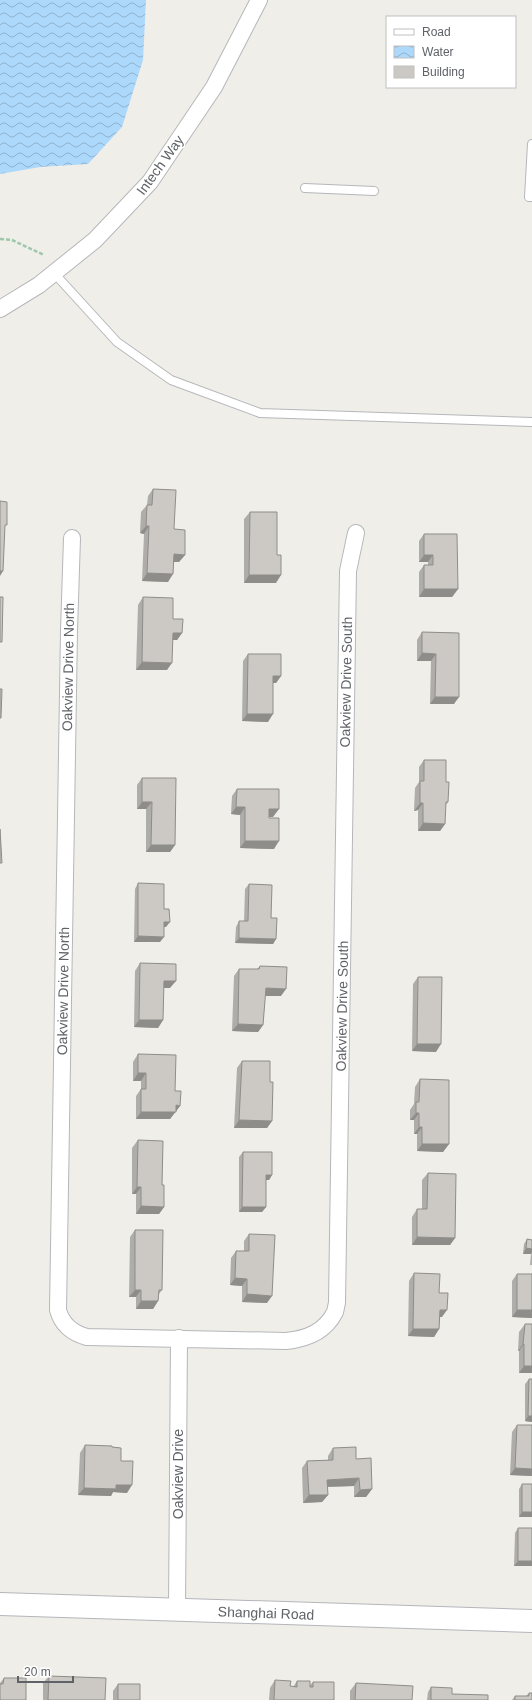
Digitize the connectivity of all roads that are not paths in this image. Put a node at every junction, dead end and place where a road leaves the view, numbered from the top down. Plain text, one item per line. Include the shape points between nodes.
1 (259, 0) edge
2 (532, 144) edge
3 (305, 188) dead end
4 (374, 191) dead end
5 (532, 197) edge
6 (54, 273) junction
7 (0, 309) edge
8 (532, 422) edge
9 (356, 533) dead end
10 (72, 538) dead end
11 (179, 1338) junction
12 (0, 1604) edge
13 (177, 1610) junction
14 (532, 1621) edge

1 - 6 street, Intech Way via 214,87 150,182 95,240
2 - 5 lane via 529,197
3 - 4 lane
6 - 7 street, Intech Way
6 - 8 lane via 116,342 171,380 260,413
9 - 11 street, Oakview Drive South via 348,571 336,1311 317,1333 301,1339 286,1341
10 - 11 street, Oakview Drive North via 68,631 58,1310 60,1318 71,1331 87,1337
11 - 13 street, Oakview Drive
12 - 13 street, Shanghai Road
13 - 14 street, Shanghai Road

